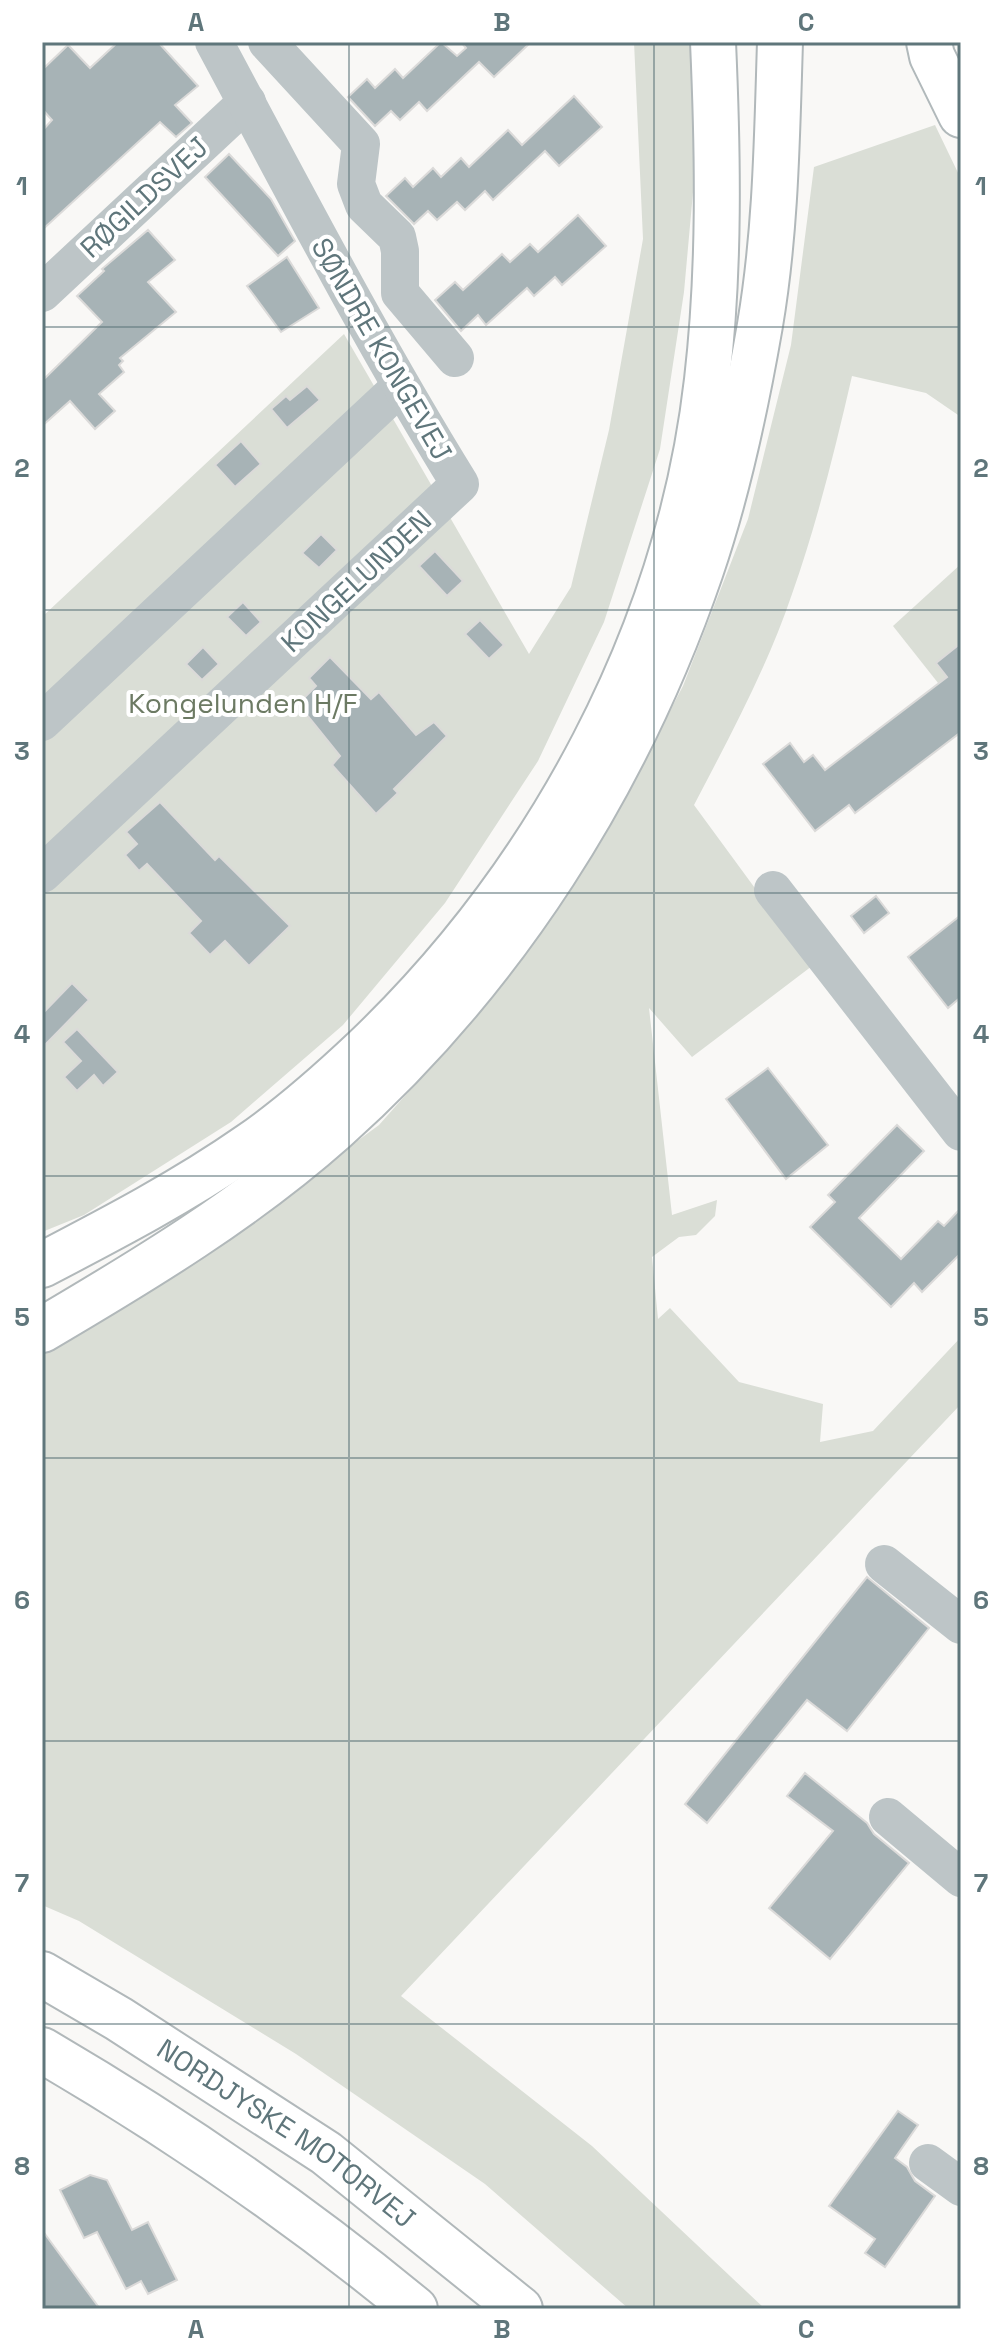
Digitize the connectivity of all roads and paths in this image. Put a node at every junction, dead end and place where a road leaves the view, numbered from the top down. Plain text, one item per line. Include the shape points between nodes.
1 (214, 42) edge
2 (713, 42) edge
3 (780, 42) edge
4 (801, 42) edge
5 (286, 47) edge
6 (924, 47) edge
7 (247, 102) junction
8 (961, 115) edge
9 (356, 184) junction
10 (304, 213) junction
11 (42, 293) edge
12 (761, 323) junction
13 (455, 358) dead end
14 (400, 387) junction
15 (460, 484) joint
16 (42, 722) edge
17 (42, 874) edge
18 (773, 890) dead end
19 (961, 1132) edge
20 (42, 1265) edge
21 (42, 1330) edge
22 (884, 1564) dead end
23 (961, 1625) edge
24 (888, 1817) dead end
25 (961, 1878) edge
26 (42, 1974) edge
27 (42, 2050) edge
28 (928, 2163) dead end
29 (961, 2187) edge
30 (435, 2238) junction
31 (415, 2309) edge
32 (520, 2309) edge
33 (542, 2309) edge

1 - 7 street, SØNDRE KONGEVEJ
2 - 20 main road via 718,167 714,283 695,452 663,579 627,674 583,765 531,853 471,935 405,1011 331,1081 252,1144 143,1213
3 - 12 main road via 776,187
4 - 12 main road via 799,117 781,259
5 - 9 street via 361,144
6 - 8 main road
7 - 10 street, SØNDRE KONGEVEJ
7 - 11 street, RØGILDSVEJ
9 - 10 street, SØNDRE KONGEVEJ
9 - 13 street, SØNDRE KONGEVEJ via 364,205 397,237 400,293
10 - 14 street, SØNDRE KONGEVEJ
12 - 21 main road via 729,473 668,658 628,746 528,913 469,990 334,1130 180,1247
14 - 15 street, SØNDRE KONGEVEJ
14 - 16 street
15 - 17 street, KONGELUNDEN
18 - 19 street
22 - 23 street
24 - 25 street
26 - 30 main road, NORDJYSKE MOTORVEJ via 326,2153
27 - 31 main road via 257,2189
28 - 29 street
30 - 32 main road, NORDJYSKE MOTORVEJ
30 - 33 main road

